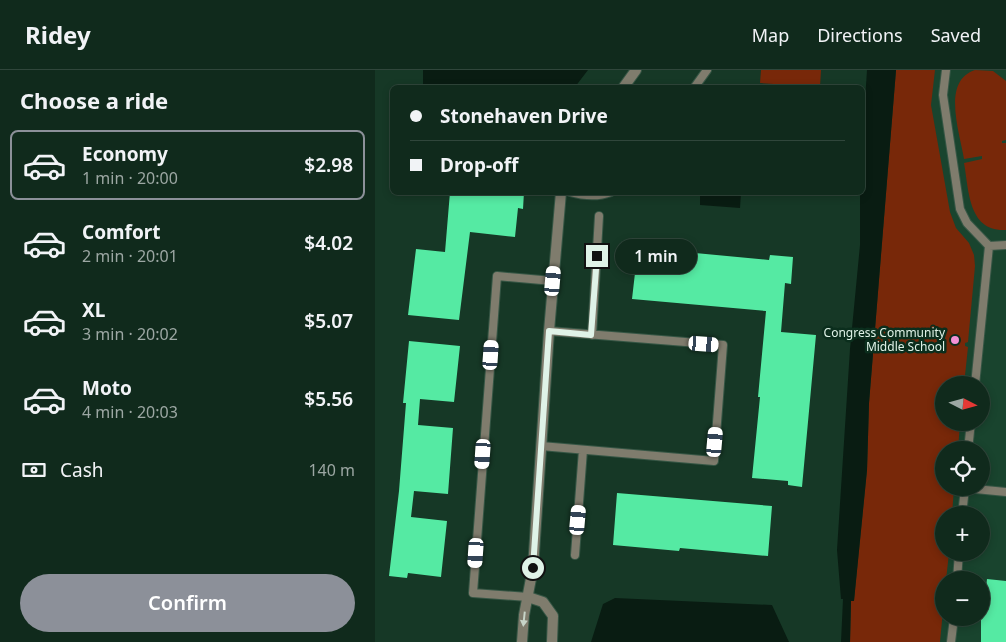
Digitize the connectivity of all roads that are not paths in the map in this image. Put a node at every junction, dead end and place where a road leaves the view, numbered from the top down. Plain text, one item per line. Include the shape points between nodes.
1 (636, 70) edge
2 (707, 70) edge
3 (946, 70) edge
4 (625, 85) edge
5 (696, 85) edge
6 (561, 195) edge
7 (584, 195) edge
8 (601, 195) edge
9 (599, 216) dead end
10 (1006, 245) edge
11 (989, 246) junction
12 (553, 281) junction
13 (549, 331) junction
14 (591, 335) junction
15 (976, 376) edge
16 (541, 446) junction
17 (583, 450) junction
18 (990, 490) edge
19 (1006, 492) edge
20 (575, 555) dead end
21 (527, 597) junction
22 (952, 626) edge
23 (522, 642) edge
24 (552, 642) edge
25 (951, 642) edge

1 - 4 street
2 - 5 lane
3 - 11 lane via 943,95 960,209 967,223
6 - 12 street
7 - 8 lane
9 - 14 lane
10 - 11 lane
11 - 15 lane
12 - 13 street
12 - 21 lane via 497,276 473,593
13 - 14 lane
13 - 16 street
14 - 17 lane via 723,345 714,462
16 - 17 lane
16 - 21 street via 533,568
17 - 20 lane
18 - 19 lane
21 -> 23 street
21 - 24 street via 543,602 553,616
22 - 25 lane

